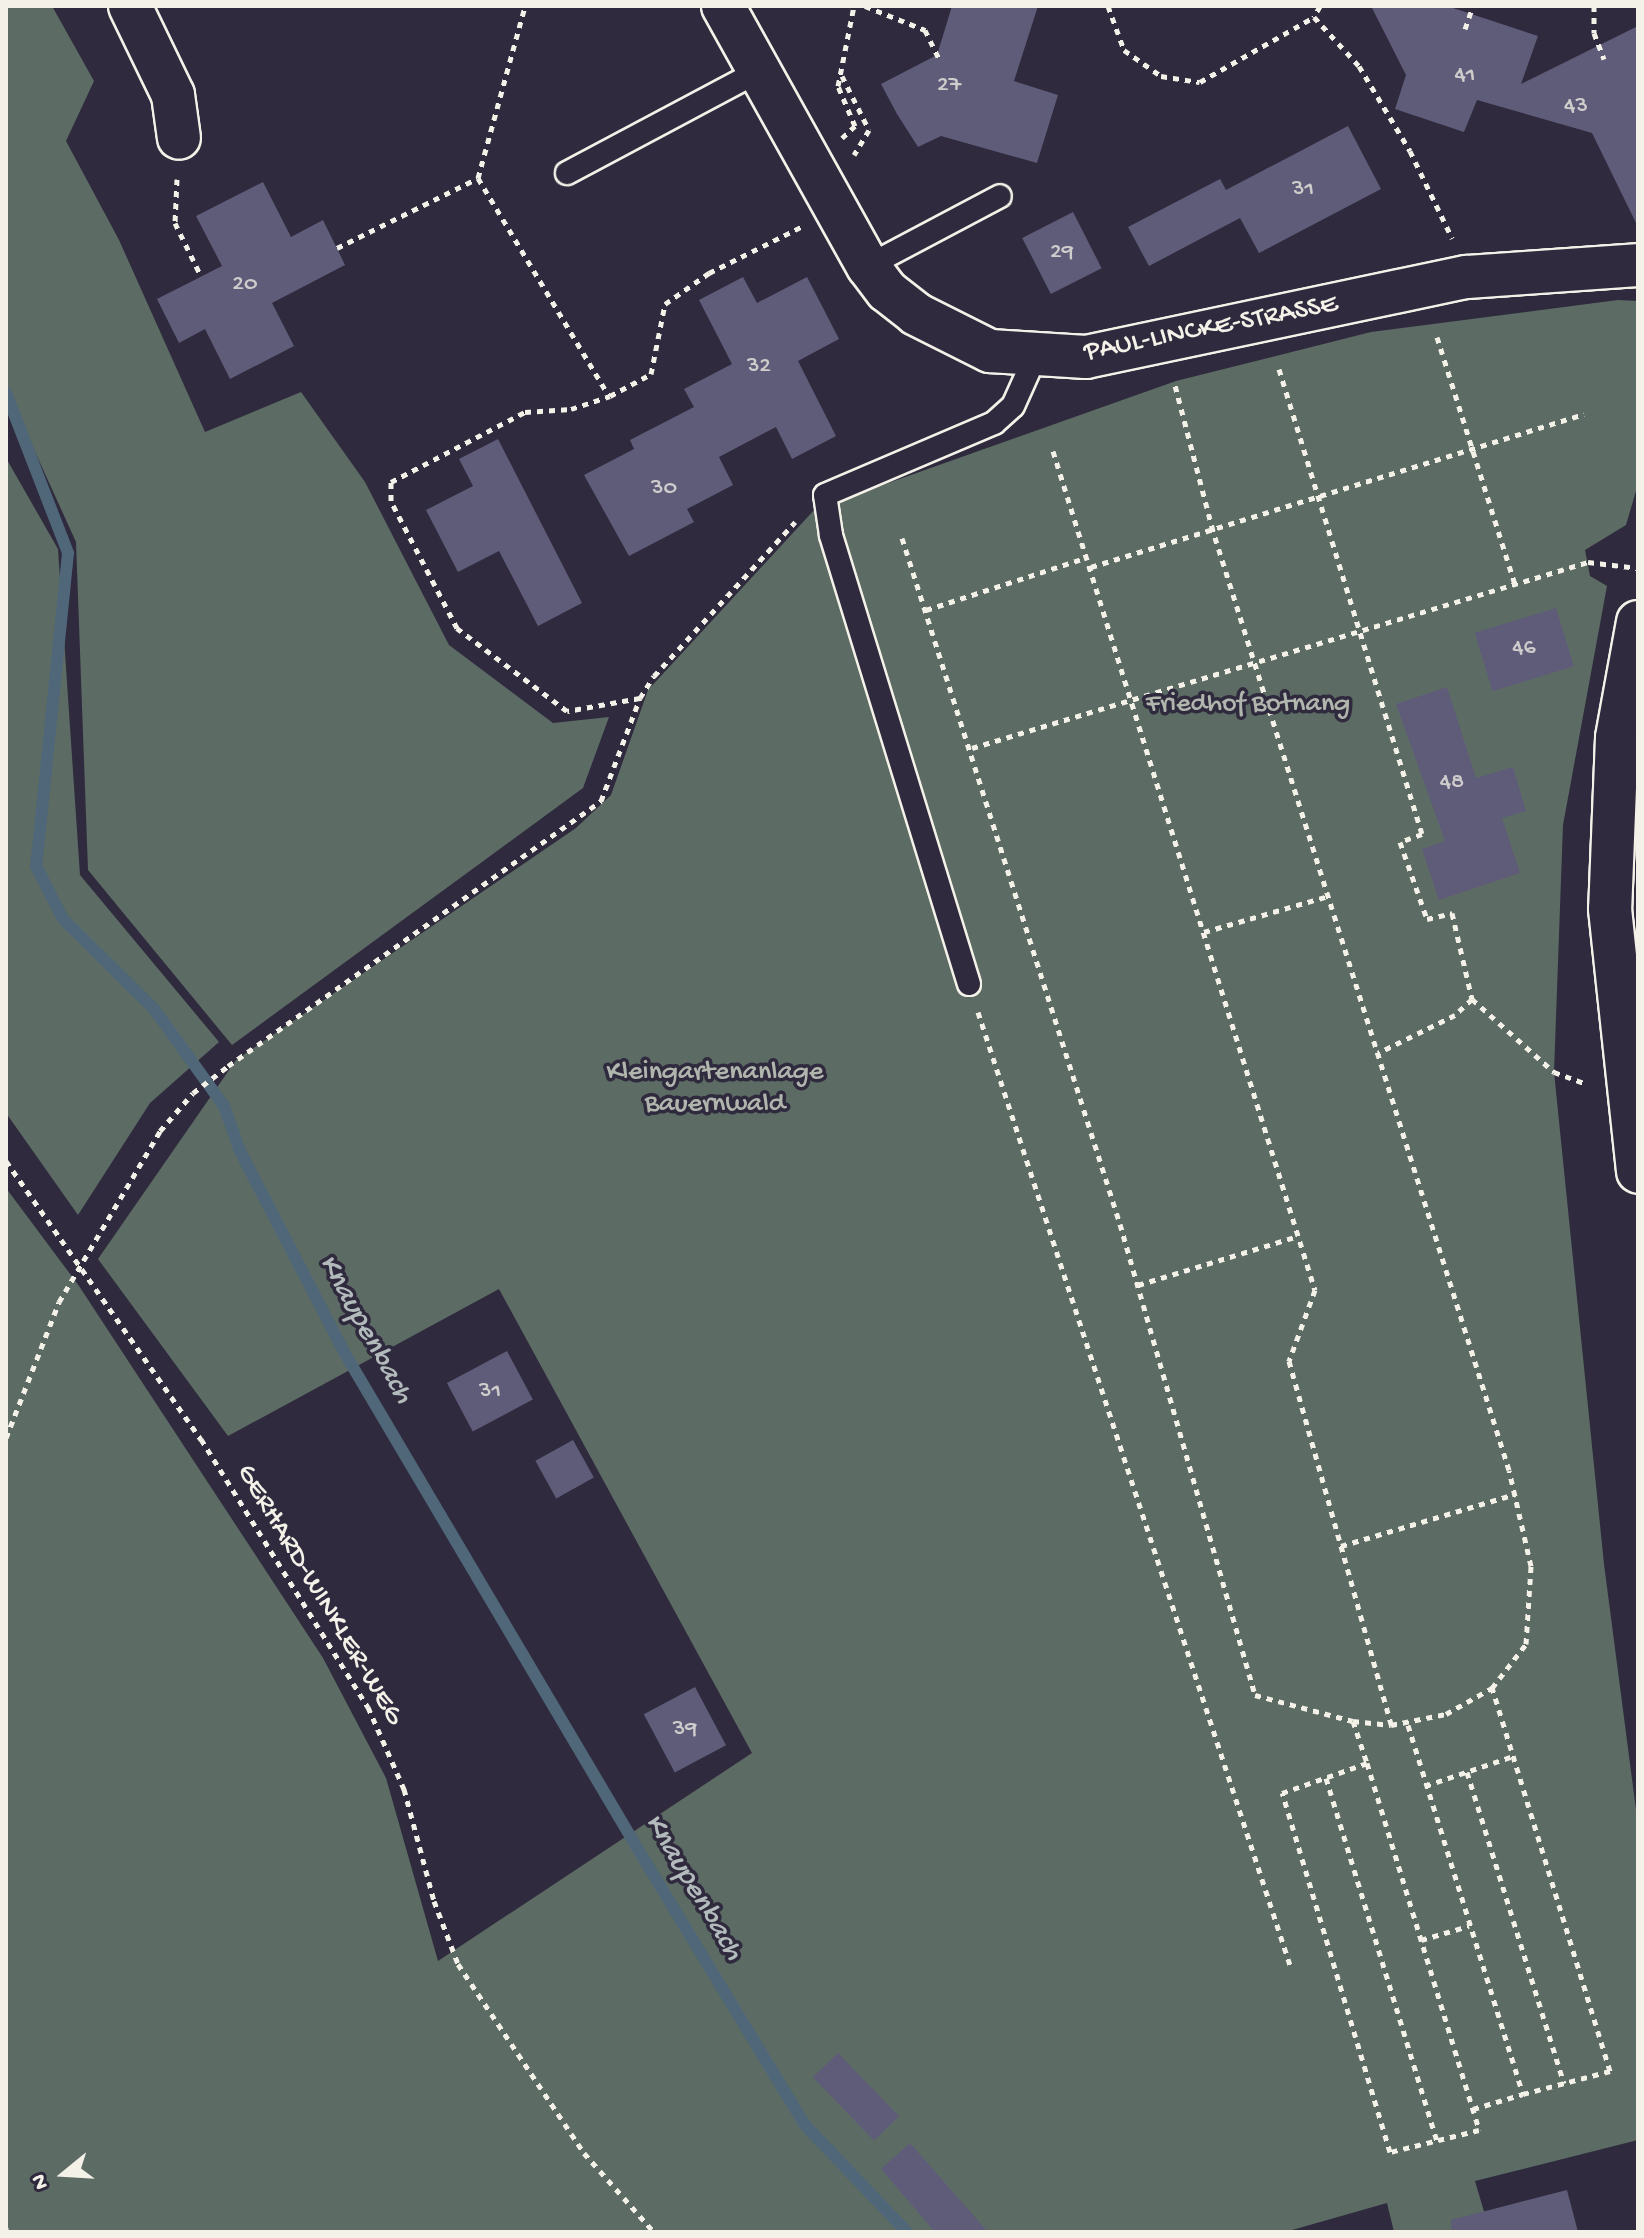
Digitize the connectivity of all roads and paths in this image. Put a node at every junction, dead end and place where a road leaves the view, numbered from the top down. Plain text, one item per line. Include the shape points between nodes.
1 (130, 6) edge
2 (525, 6) edge
3 (723, 6) edge
4 (854, 6) edge
5 (865, 6) edge
6 (1108, 6) edge
7 (1320, 6) edge
8 (1473, 6) edge
9 (1594, 6) edge
10 (1314, 17) junction
11 (1465, 29) dead end
12 (939, 59) dead end
13 (1604, 59) dead end
14 (757, 72) junction
15 (842, 75) junction
16 (179, 138) joint
17 (841, 140) dead end
18 (567, 173) dead end
19 (478, 178) junction
20 (1000, 196) dead end
21 (828, 199) junction
22 (337, 248) dead end
23 (1638, 265) edge
24 (868, 266) junction
25 (201, 276) dead end
26 (1467, 277) junction
27 (1437, 337) dead end
28 (1163, 341) junction
29 (1035, 357) junction
30 (1279, 369) dead end
31 (610, 396) junction
32 (1584, 414) dead end
33 (1471, 449) junction
34 (1053, 451) dead end
35 (825, 495) junction
36 (1318, 496) junction
37 (1213, 531) junction
38 (902, 538) dead end
39 (1088, 557) junction
40 (1091, 567) junction
41 (1638, 568) edge
42 (1515, 585) junction
43 (926, 610) junction
44 (1638, 622) edge
45 (1361, 632) junction
46 (1257, 665) junction
47 (640, 698) junction
48 (1130, 702) junction
49 (972, 748) junction
50 (1329, 896) junction
51 (1204, 932) junction
52 (969, 984) joint
53 (1472, 999) junction
54 (1378, 1053) junction
55 (1554, 1072) dead end
56 (6, 1161) edge
57 (1638, 1172) edge
58 (1298, 1236) junction
59 (79, 1265) junction
60 (1138, 1285) junction
61 (6, 1438) edge
62 (1515, 1494) junction
63 (1341, 1546) junction
64 (1492, 1688) junction
65 (1353, 1721) junction
66 (1391, 1725) junction
67 (1408, 1725) junction
68 (1513, 1756) junction
69 (1367, 1763) junction
70 (1467, 1772) junction
71 (1326, 1778) junction
72 (1425, 1786) junction
73 (1469, 1926) junction
74 (1421, 1940) junction
75 (1290, 1965) dead end
76 (1564, 2083) junction
77 (1523, 2094) junction
78 (1473, 2109) junction
79 (1437, 2141) junction
80 (654, 2232) edge

1 - 16 street via 173,95
2 - 19 path
3 - 14 street, PAUL-LINCKE-STRASSE
4 - 15 path
5 - 12 path via 925,30
6 - 10 path via 1124,50 1161,76 1200,82
7 - 10 path
8 - 11 path
9 - 13 path via 1594,33
10 - 26 path via 1359,66 1410,151
14 - 18 lane
14 - 21 street, PAUL-LINCKE-STRASSE
15 - 17 path via 838,86 855,126
15 - 21 path via 869,130
16 - 25 path via 175,223
19 - 22 path
19 - 31 path
20 - 24 lane
21 - 24 street, PAUL-LINCKE-STRASSE
21 - 31 path via 665,304 651,374
23 - 26 street, PAUL-LINCKE-STRASSE
24 - 29 street, PAUL-LINCKE-STRASSE via 887,291 952,335 990,351
26 - 28 street, PAUL-LINCKE-STRASSE
27 - 33 path
28 - 29 street, PAUL-LINCKE-STRASSE via 1086,357
28 - 37 path
29 - 35 lane via 1013,406 994,423
30 - 36 path
31 - 47 path via 571,409 525,412 391,482 389,491 457,628 567,711
32 - 33 path
33 - 36 path
33 - 42 path
34 - 39 path
35 - 47 path via 737,585
35 - 52 lane via 831,535
36 - 37 path
36 - 45 path
37 - 40 path
37 - 46 path
38 - 43 path
39 - 40 path
39 - 43 path
40 - 48 path
41 - 42 path via 1588,562
42 - 45 path
43 - 49 path
44 - 57 street via 1617,738 1610,909
45 - 46 path
45 - 53 path via 1422,834 1400,842 1427,919 1452,913
46 - 48 path
46 - 50 path
47 - 59 path via 601,801 196,1091 160,1131
48 - 49 path
48 - 51 path
49 - 60 path
50 - 51 path
50 - 54 path
51 - 58 path
52 - 75 path
53 - 54 path via 1455,1015
53 - 55 path
54 - 62 path
56 - 59 path, GERHARD-WINKLER-WEG
58 - 60 path
58 - 63 path via 1315,1290 1289,1361
59 - 61 path
59 - 80 path, GERHARD-WINKLER-WEG via 201,1439 368,1707 404,1789 434,1901 458,1964 584,2153
60 - 65 path via 1255,1695
62 - 63 path
62 - 64 path via 1531,1566 1526,1644
63 - 66 path
64 - 67 path via 1446,1714
64 - 68 path
65 - 66 path
65 - 69 path
66 - 67 path
67 - 72 path
68 - 70 path
68 - 76 path via 1610,2071
69 - 71 path
69 - 74 path
70 - 72 path
70 - 76 path
71 - 79 path
71 - 79 path via 1282,1793 1390,2152
72 - 73 path
73 - 74 path
73 - 77 path
74 - 78 path
76 - 77 path
77 - 78 path
78 - 79 path via 1479,2130

